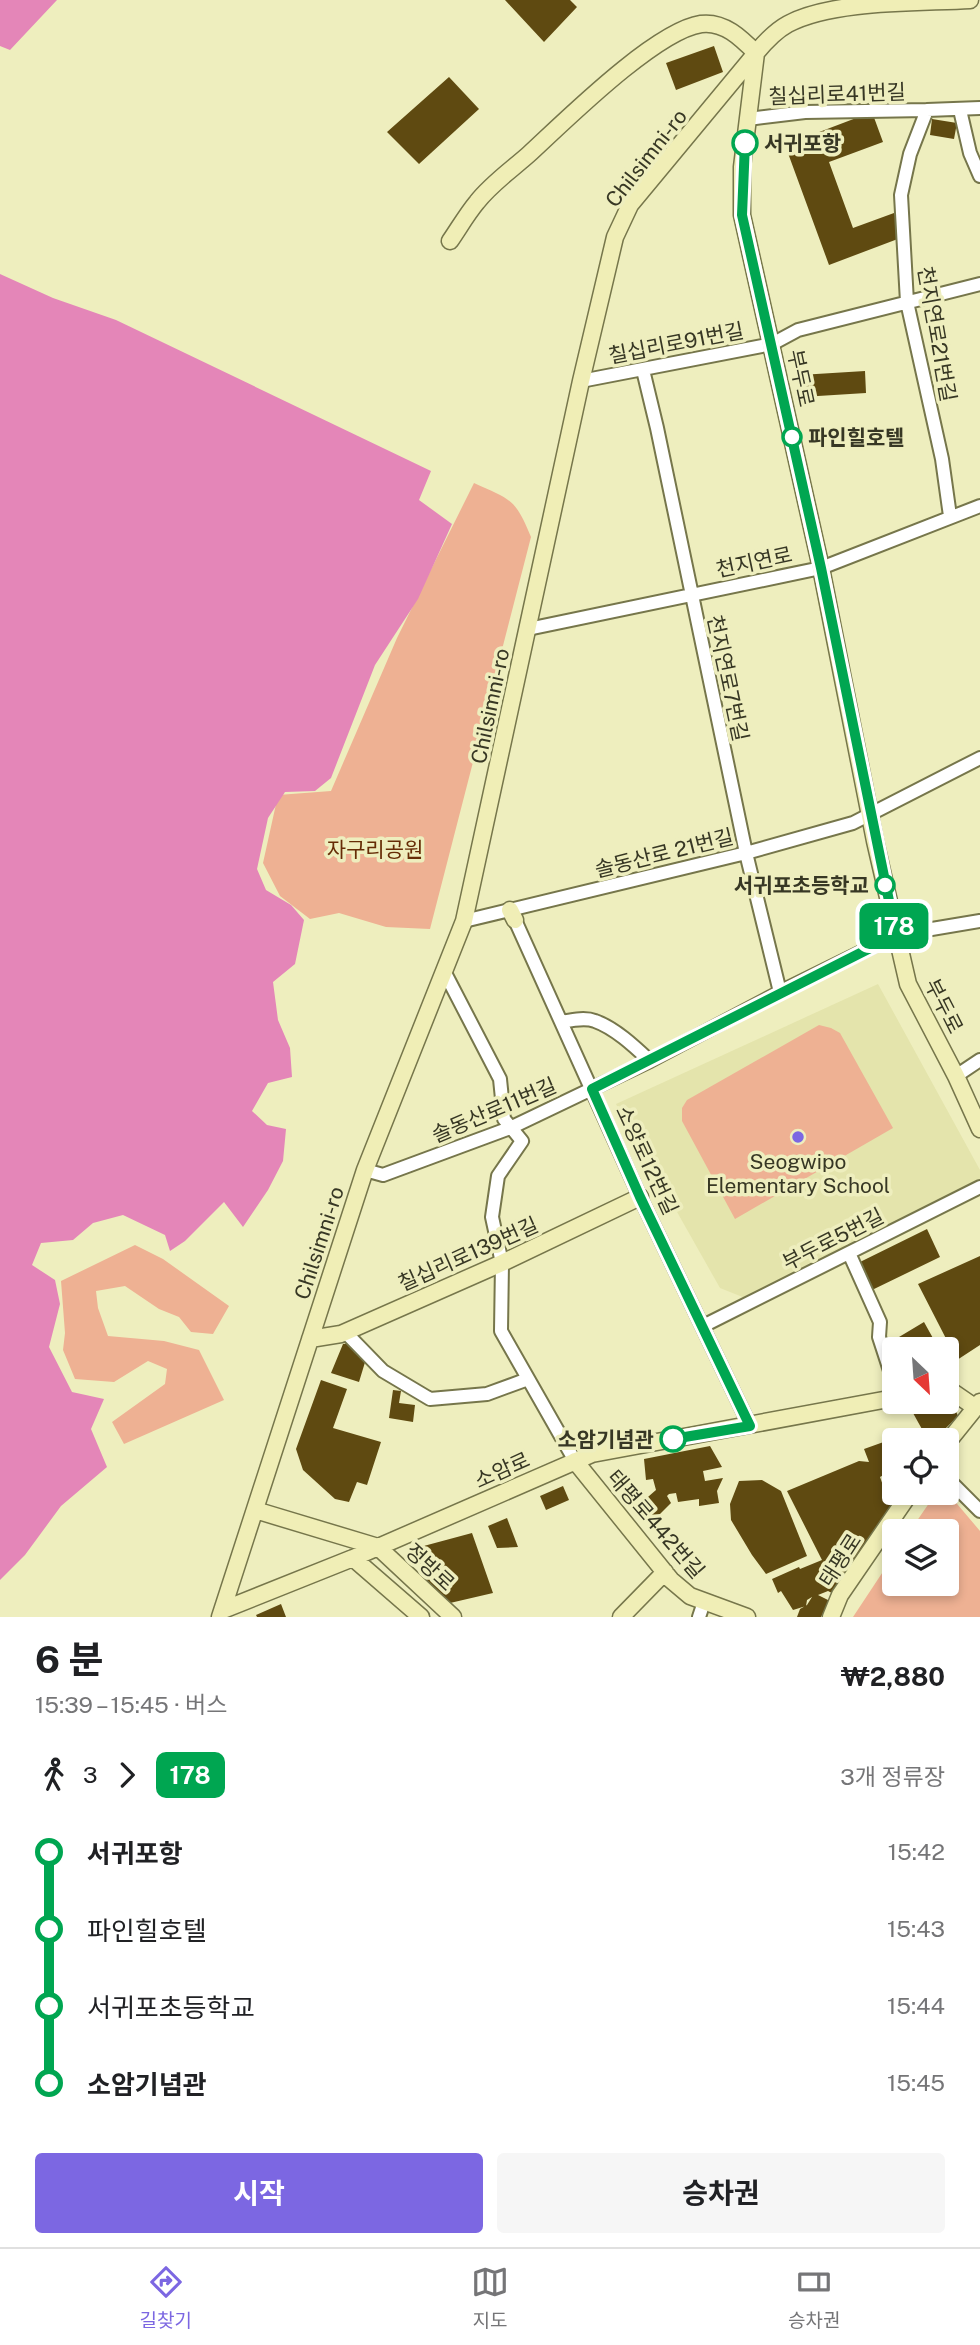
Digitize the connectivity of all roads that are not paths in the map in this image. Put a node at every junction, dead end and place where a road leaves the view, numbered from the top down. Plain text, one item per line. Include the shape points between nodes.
1 (970, 0) edge
2 (755, 53) junction
3 (980, 108) edge
4 (927, 110) junction
5 (960, 110) junction
6 (748, 119) junction
7 (980, 176) edge
8 (450, 241) dead end
9 (980, 284) edge
10 (907, 302) junction
11 (772, 344) junction
12 (643, 370) junction
13 (581, 381) junction
14 (980, 506) edge
15 (950, 516) junction
16 (821, 568) junction
17 (691, 595) junction
18 (528, 629) junction
19 (980, 758) edge
20 (871, 816) junction
21 (746, 853) junction
22 (513, 915) junction
23 (464, 920) junction
24 (980, 921) edge
25 (896, 935) junction
26 (445, 973) junction
27 (780, 992) junction
28 (561, 1022) junction
29 (980, 1060) edge
30 (650, 1061) junction
31 (956, 1076) junction
32 (592, 1089) junction
33 (510, 1128) junction
34 (980, 1129) edge
35 (365, 1170) junction
36 (980, 1187) edge
37 (640, 1197) junction
38 (849, 1253) junction
39 (502, 1263) junction
40 (703, 1326) junction
41 (347, 1331) junction
42 (310, 1339) junction
43 (882, 1346) edge
44 (528, 1379) junction
45 (959, 1395) edge
46 (882, 1400) edge
47 (978, 1405) edge
48 (750, 1426) junction
49 (959, 1428) edge
50 (575, 1461) junction
51 (959, 1490) edge
52 (902, 1505) edge
53 (254, 1510) junction
54 (980, 1511) edge
55 (378, 1547) junction
56 (354, 1558) junction
57 (665, 1572) junction
58 (701, 1610) edge
59 (219, 1615) edge
60 (421, 1617) edge
61 (453, 1617) edge
62 (621, 1617) edge
63 (747, 1617) edge
64 (831, 1617) edge

1 - 2 street, Chilsimni-ro via 816,12 788,24
2 - 6 street, 부두로
2 - 8 street via 721,26 684,29 637,58 568,118 478,200
2 - 13 street, Chilsimni-ro via 630,205 615,237
3 - 5 street
4 - 5 street
4 - 6 street, 칠십리로41번길 via 804,112
4 - 10 street, 천지연로21번길 via 909,154 901,195
5 - 7 street
6 - 11 street, 부두로 via 742,215
9 - 10 street, 칠십리로91번길
10 - 11 street, 칠십리로91번길 via 798,330
10 - 15 street, 천지연로21번길
11 - 12 street, 칠십리로91번길
11 - 16 street, 부두로
12 - 13 street, 칠십리로91번길
12 - 17 street, 천지연로7번길
13 - 18 street, Chilsimni-ro
14 - 15 street, 천지연로
15 - 16 street, 천지연로
16 - 17 street, 천지연로
16 - 20 street, 부두로
17 - 18 street, 천지연로
17 - 21 street, 천지연로7번길
18 - 23 street, Chilsimni-ro
19 - 20 street, 솔동산로 21번길
20 - 21 street, 솔동산로 21번길
20 - 25 street, 부두로
21 - 22 street, 솔동산로 21번길
21 - 27 street, 천지연로7번길
22 - 23 street, 솔동산로 21번길
22 - 28 street, 소양로12번길
23 - 26 street, Chilsimni-ro
24 - 25 street, 솔동산로11번길
25 - 27 street, 솔동산로11번길
25 - 31 street, 부두로 via 908,984
26 - 33 street, 태평로442번길 via 500,1079
26 - 35 street, Chilsimni-ro
27 - 30 street, 솔동산로11번길
28 - 30 street via 595,1021
28 - 32 street, 소양로12번길
29 - 31 street
30 - 32 street, 솔동산로11번길
31 - 34 street, 부두로
32 - 33 street, 솔동산로11번길
32 - 37 street, 소양로12번길
33 - 35 street, 솔동산로11번길 via 383,1175
33 - 39 street, 태평로442번길 via 522,1140 498,1176 492,1217
35 - 42 street, Chilsimni-ro
36 - 38 street, 부두로5번길
37 - 39 street, 칠십리로139번길
37 - 40 street, 소양로12번길
38 - 40 street, 부두로5번길
38 - 43 street via 880,1322
39 - 41 street, 칠십리로139번길
39 - 44 street, 태평로442번길 via 501,1331
40 - 48 street, 소양로12번길
41 - 42 street, 칠십리로139번길
41 - 44 street via 383,1371 430,1399 487,1394
42 - 53 street, Chilsimni-ro
44 - 50 street, 태평로442번길
45 - 47 street
46 - 48 street, 소암로
47 - 49 street
48 - 50 street, 소암로 via 592,1454
50 - 55 street, 소암로
50 - 57 street, 태평로442번길
51 - 54 street
52 - 64 street, 태평로 via 840,1595
53 - 55 street
53 - 59 street, Chilsimni-ro
55 - 56 street, 소암로
55 - 61 street, 정방로
56 - 59 street, 소암로
56 - 60 street, 정방로
57 - 58 street, 태평로442번길
57 - 62 street
58 - 63 street, 태평로442번길

